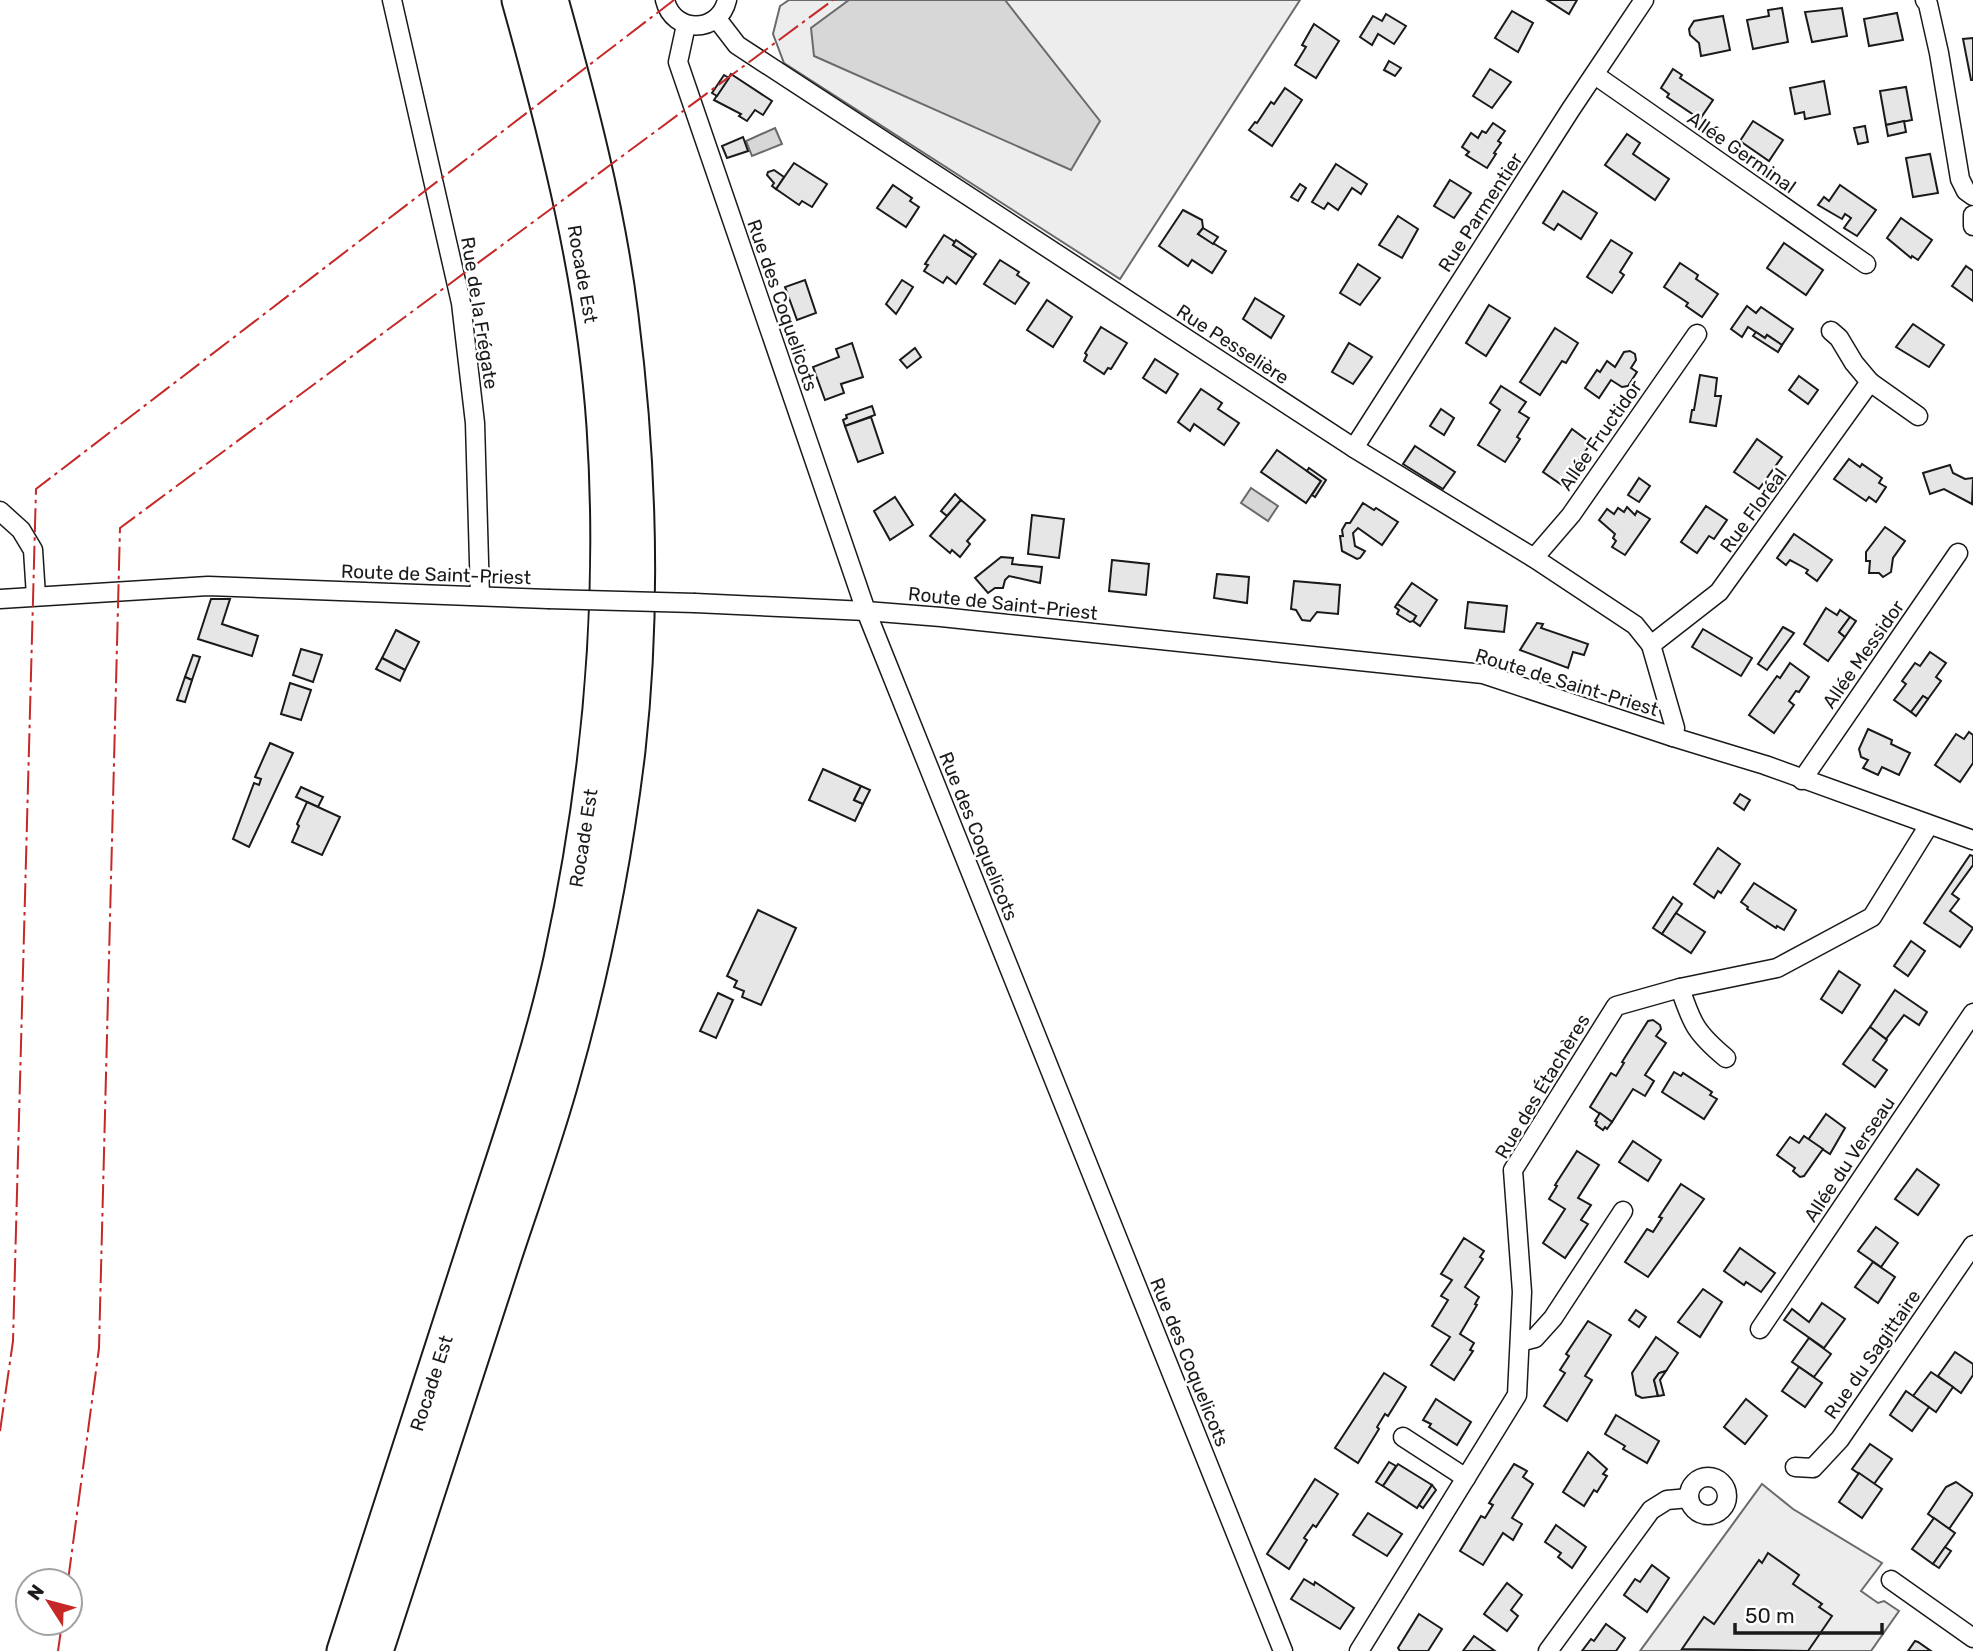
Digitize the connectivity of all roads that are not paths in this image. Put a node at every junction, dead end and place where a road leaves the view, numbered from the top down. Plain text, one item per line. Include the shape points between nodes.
1 (392, 0) edge
2 (519, 0) edge
3 (551, 0) edge
4 (665, 0) edge
5 (727, 0) edge
6 (1644, 0) edge
7 (1926, 0) edge
8 (717, 19) junction
9 (686, 25) junction
10 (1595, 75) junction
11 (1973, 196) edge
12 (1973, 215) edge
13 (1973, 226) edge
14 (1866, 264) dead end
15 (1831, 331) dead end
16 (1697, 334) dead end
17 (1870, 382) junction
18 (1918, 416) dead end
19 (1354, 448) junction
20 (0, 511) edge
21 (1958, 553) dead end
22 (1534, 558) junction
23 (36, 596) junction
24 (480, 596) junction
25 (0, 599) edge
26 (866, 611) junction
27 (1651, 645) junction
28 (1673, 737) junction
29 (1802, 780) junction
30 (1929, 825) junction
31 (1973, 840) edge
32 (1680, 988) junction
33 (1973, 1013) edge
34 (1726, 1058) dead end
35 (1623, 1211) dead end
36 (1973, 1245) edge
37 (1760, 1329) dead end
38 (1520, 1342) junction
39 (1403, 1437) dead end
40 (1795, 1467) dead end
41 (1466, 1478) junction
42 (1689, 1499) dead end
43 (1891, 1580) dead end
44 (1973, 1638) edge
45 (344, 1651) edge
46 (376, 1651) edge
47 (1283, 1651) edge
48 (1359, 1651) edge
49 (1548, 1651) edge

1 - 24 street, Rue de la Frégate via 461,303 475,423
2 - 45 highway, Rocade Est via 571,204 604,423 608,524 598,744 560,963 532,1070
3 - 46 highway, Rocade Est via 600,194 621,313 633,429 636,605 628,750 593,958 562,1078
4 - 9 street via 670,14
5 - 8 street
6 - 10 street, Rue Parmentier
7 - 11 street via 1940,52 1960,179
8 - 9 street via 697,27
8 - 19 street, Rue Pesselière via 737,45
9 - 26 street, Rue des Coquelicots via 678,62
10 - 14 street, Allée Germinal
10 - 19 street, Rue Parmentier
12 - 13 street
15 - 17 street
16 - 22 street, Allée Fructidor via 1571,515
17 - 18 street
17 - 27 street, Rue Floréal via 1719,592
19 - 22 street, Rue Pesselière
20 - 23 street via 21,530 33,550
21 - 29 street, Allée Messidor
22 - 27 street, Rue Pesselière via 1635,625
23 - 24 street, Route de Saint-Priest via 208,586
23 - 25 street, Route de Saint-Priest
24 - 26 street, Route de Saint-Priest, bridge
26 - 28 street, Route de Saint-Priest via 1483,674
26 - 47 street, Rue des Coquelicots
27 - 28 street, Rue Pesselière via 1675,728
28 - 29 street, Route de Saint-Priest
29 - 30 street, Route de Saint-Priest
30 - 31 street, Route de Saint-Priest
30 - 32 street, Rue des Étachères via 1872,917 1777,968
32 - 34 street via 1702,1038
32 - 38 street, Rue des Étachères via 1615,1006 1513,1170 1522,1292
33 - 37 street, Allée du Verseau
35 - 38 street via 1553,1318 1535,1338
36 - 40 street, Rue du Sagittaire via 1840,1439 1813,1468
38 - 41 street, Rue des Étachères via 1517,1395
39 - 41 street
41 - 48 street, Rue des Étachères
42 - 49 street via 1667,1500 1651,1510
43 - 44 street

